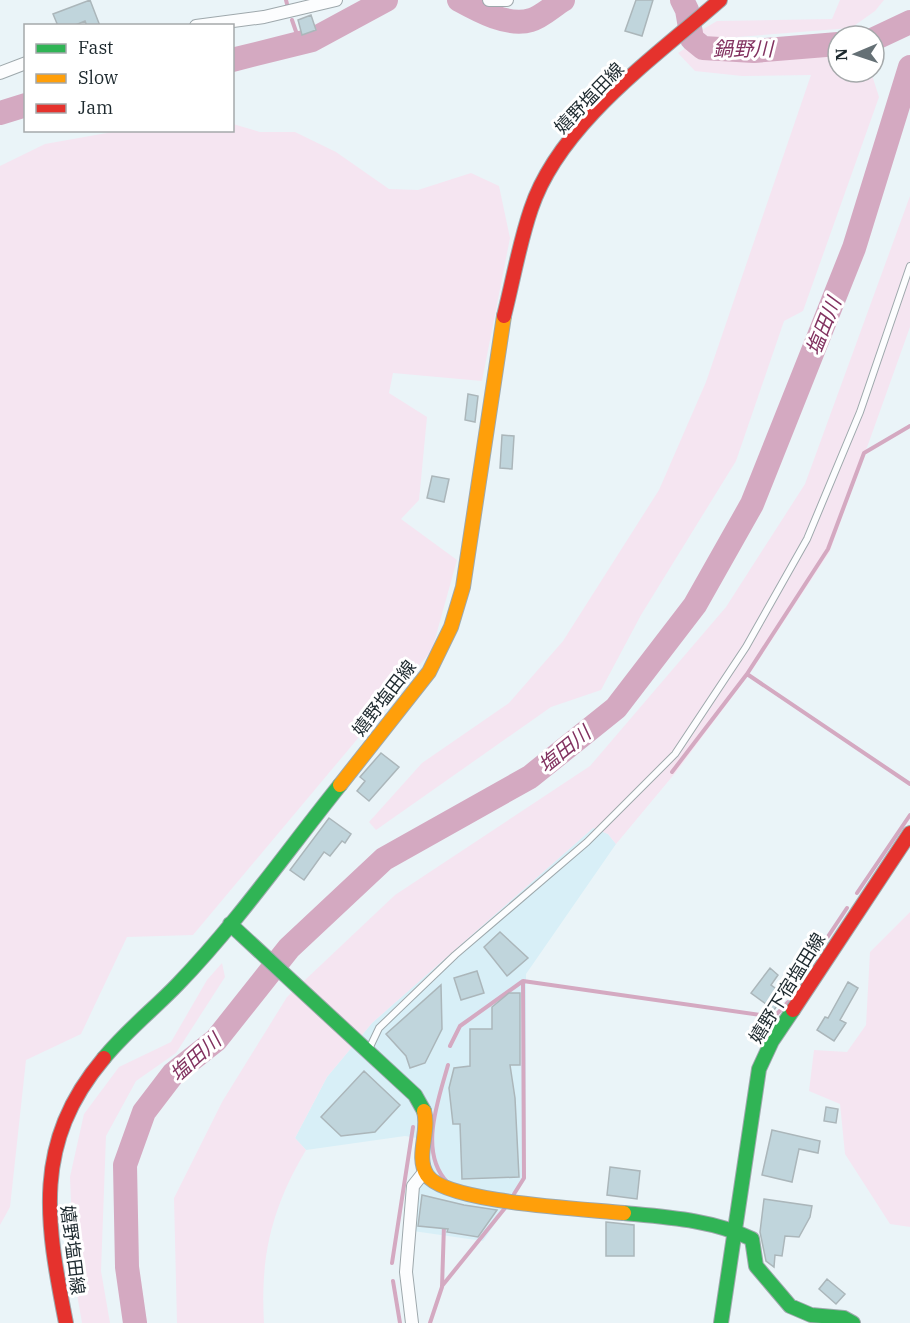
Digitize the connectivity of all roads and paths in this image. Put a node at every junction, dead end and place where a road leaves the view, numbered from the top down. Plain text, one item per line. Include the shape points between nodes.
1 (336, 0) edge
2 (489, 0) edge
3 (507, 0) edge
4 (719, 0) edge
5 (211, 24) edge
6 (24, 64) edge
7 (0, 73) edge
8 (910, 266) edge
9 (910, 833) edge
10 (230, 924) junction
11 (364, 1049) junction
12 (424, 1171) junction
13 (735, 1229) junction
14 (66, 1323) edge
15 (412, 1323) edge
16 (721, 1323) edge
17 (853, 1323) edge

1 - 5 street via 264,17
2 - 3 street
4 - 10 main road, 嬉野塩田線 via 575,133 549,172 531,208 501,328 463,587 451,627 429,672
6 - 7 street
8 - 11 lane via 860,412 807,538 746,647 675,754 587,842 456,955 379,1028
9 - 13 main road, 嬉野下宿塩田線 via 772,1041 759,1070
10 - 11 main road
10 - 14 main road, 嬉野塩田線 via 178,984 128,1029 98,1064 84,1081 63,1123 51,1167 48,1211
11 - 12 main road via 415,1095 423,1108
12 - 13 main road via 432,1181 457,1192
12 - 15 street via 413,1186 407,1261
13 - 16 main road, 嬉野下宿塩田線
13 - 17 main road via 753,1239 756,1266 790,1306 810,1315 844,1318

